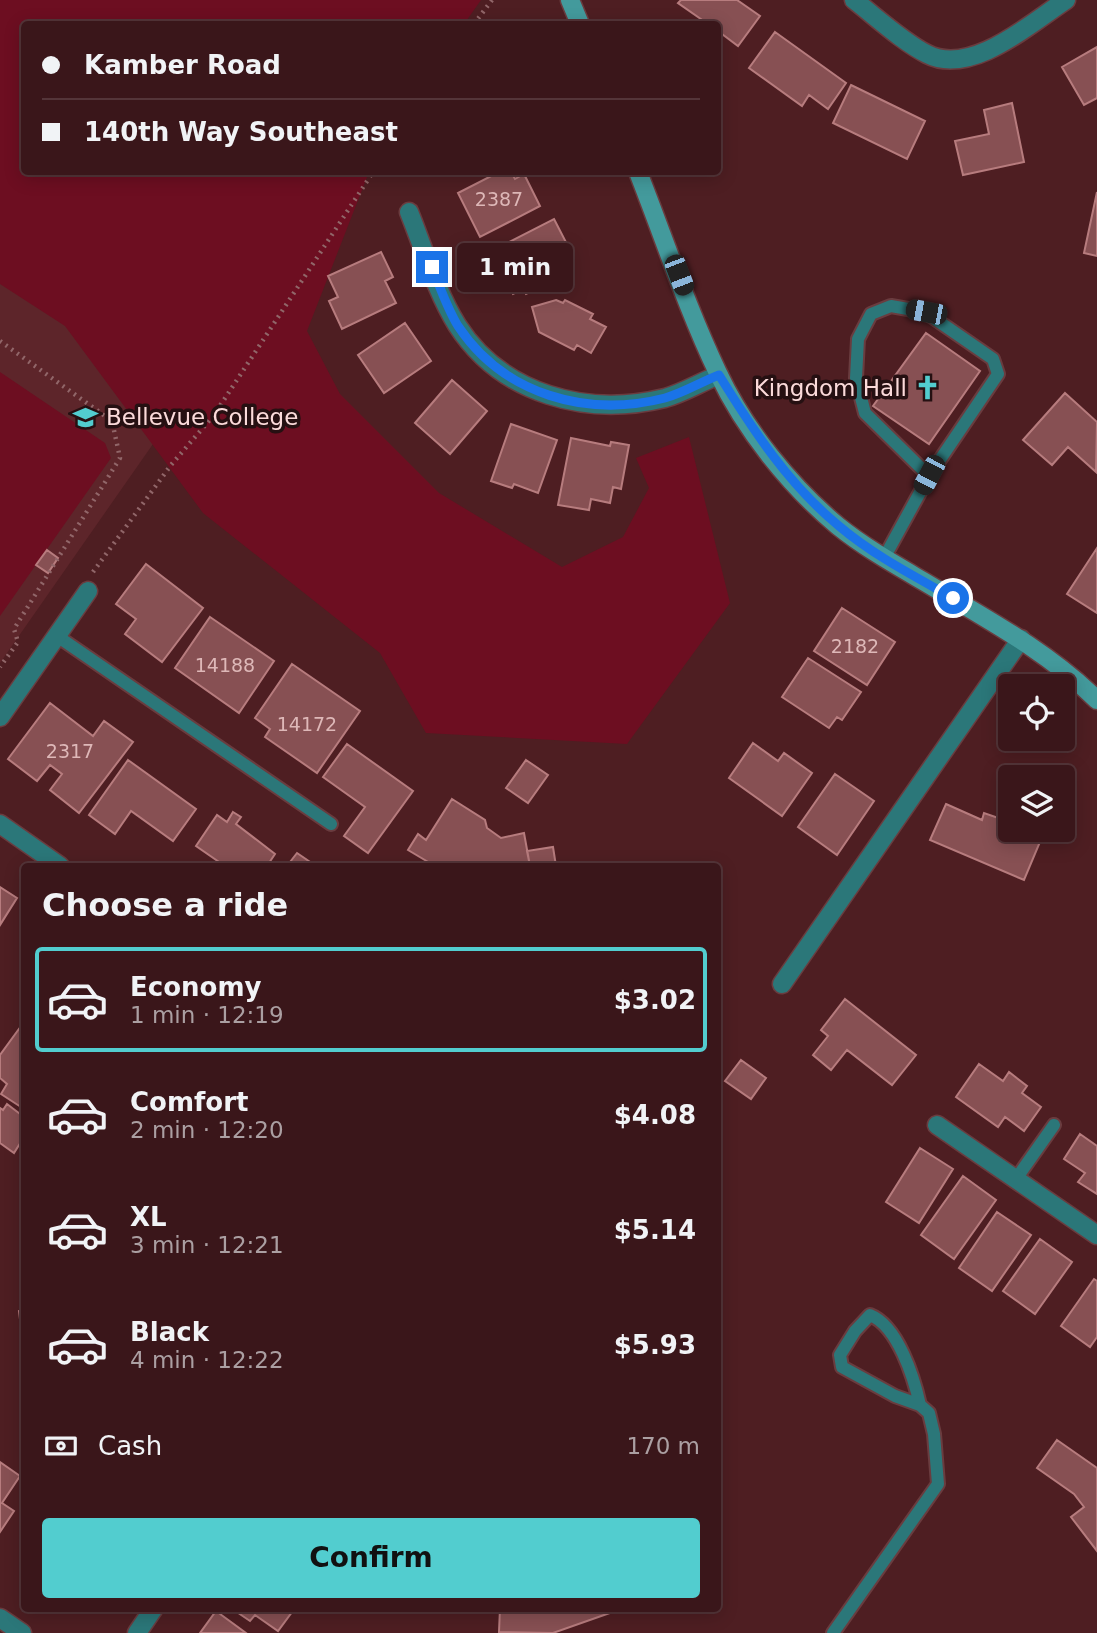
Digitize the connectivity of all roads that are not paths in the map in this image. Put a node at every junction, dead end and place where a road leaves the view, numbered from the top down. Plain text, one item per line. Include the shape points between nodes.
1 (570, 0) edge
2 (854, 0) edge
3 (1066, 0) edge
4 (579, 21) edge
5 (639, 175) edge
6 (409, 212) dead end
7 (719, 375) junction
8 (929, 475) junction
9 (884, 558) junction
10 (89, 592) dead end
11 (57, 636) junction
12 (1021, 639) junction
13 (1097, 700) edge
14 (0, 717) edge
15 (0, 824) edge
16 (331, 824) dead end
17 (56, 863) edge
18 (782, 984) dead end
19 (937, 1125) dead end
20 (1054, 1125) dead end
21 (1016, 1179) junction
22 (1097, 1235) edge
23 (920, 1405) junction
24 (151, 1612) edge
25 (0, 1618) edge
26 (22, 1633) edge
27 (137, 1633) edge
28 (833, 1633) edge

1 - 4 street
2 - 3 street via 927,54 958,60 994,47
5 - 7 street
6 - 7 street via 457,324 490,362 532,390 590,405 628,404 667,397
7 - 9 street via 782,470 839,526
8 - 8 lane via 998,374 993,359 926,312 891,306 871,314 858,339 856,378 865,413
8 - 9 lane
9 - 12 street
10 - 11 street
11 - 14 street
11 - 16 lane
12 - 13 street
12 - 18 street
15 - 17 street
19 - 21 street
20 - 21 lane
21 - 22 street
23 - 23 lane via 842,1367 840,1355 870,1315 880,1319 913,1373
23 - 28 lane via 929,1413 934,1434 938,1484
24 - 27 street
25 - 26 street

